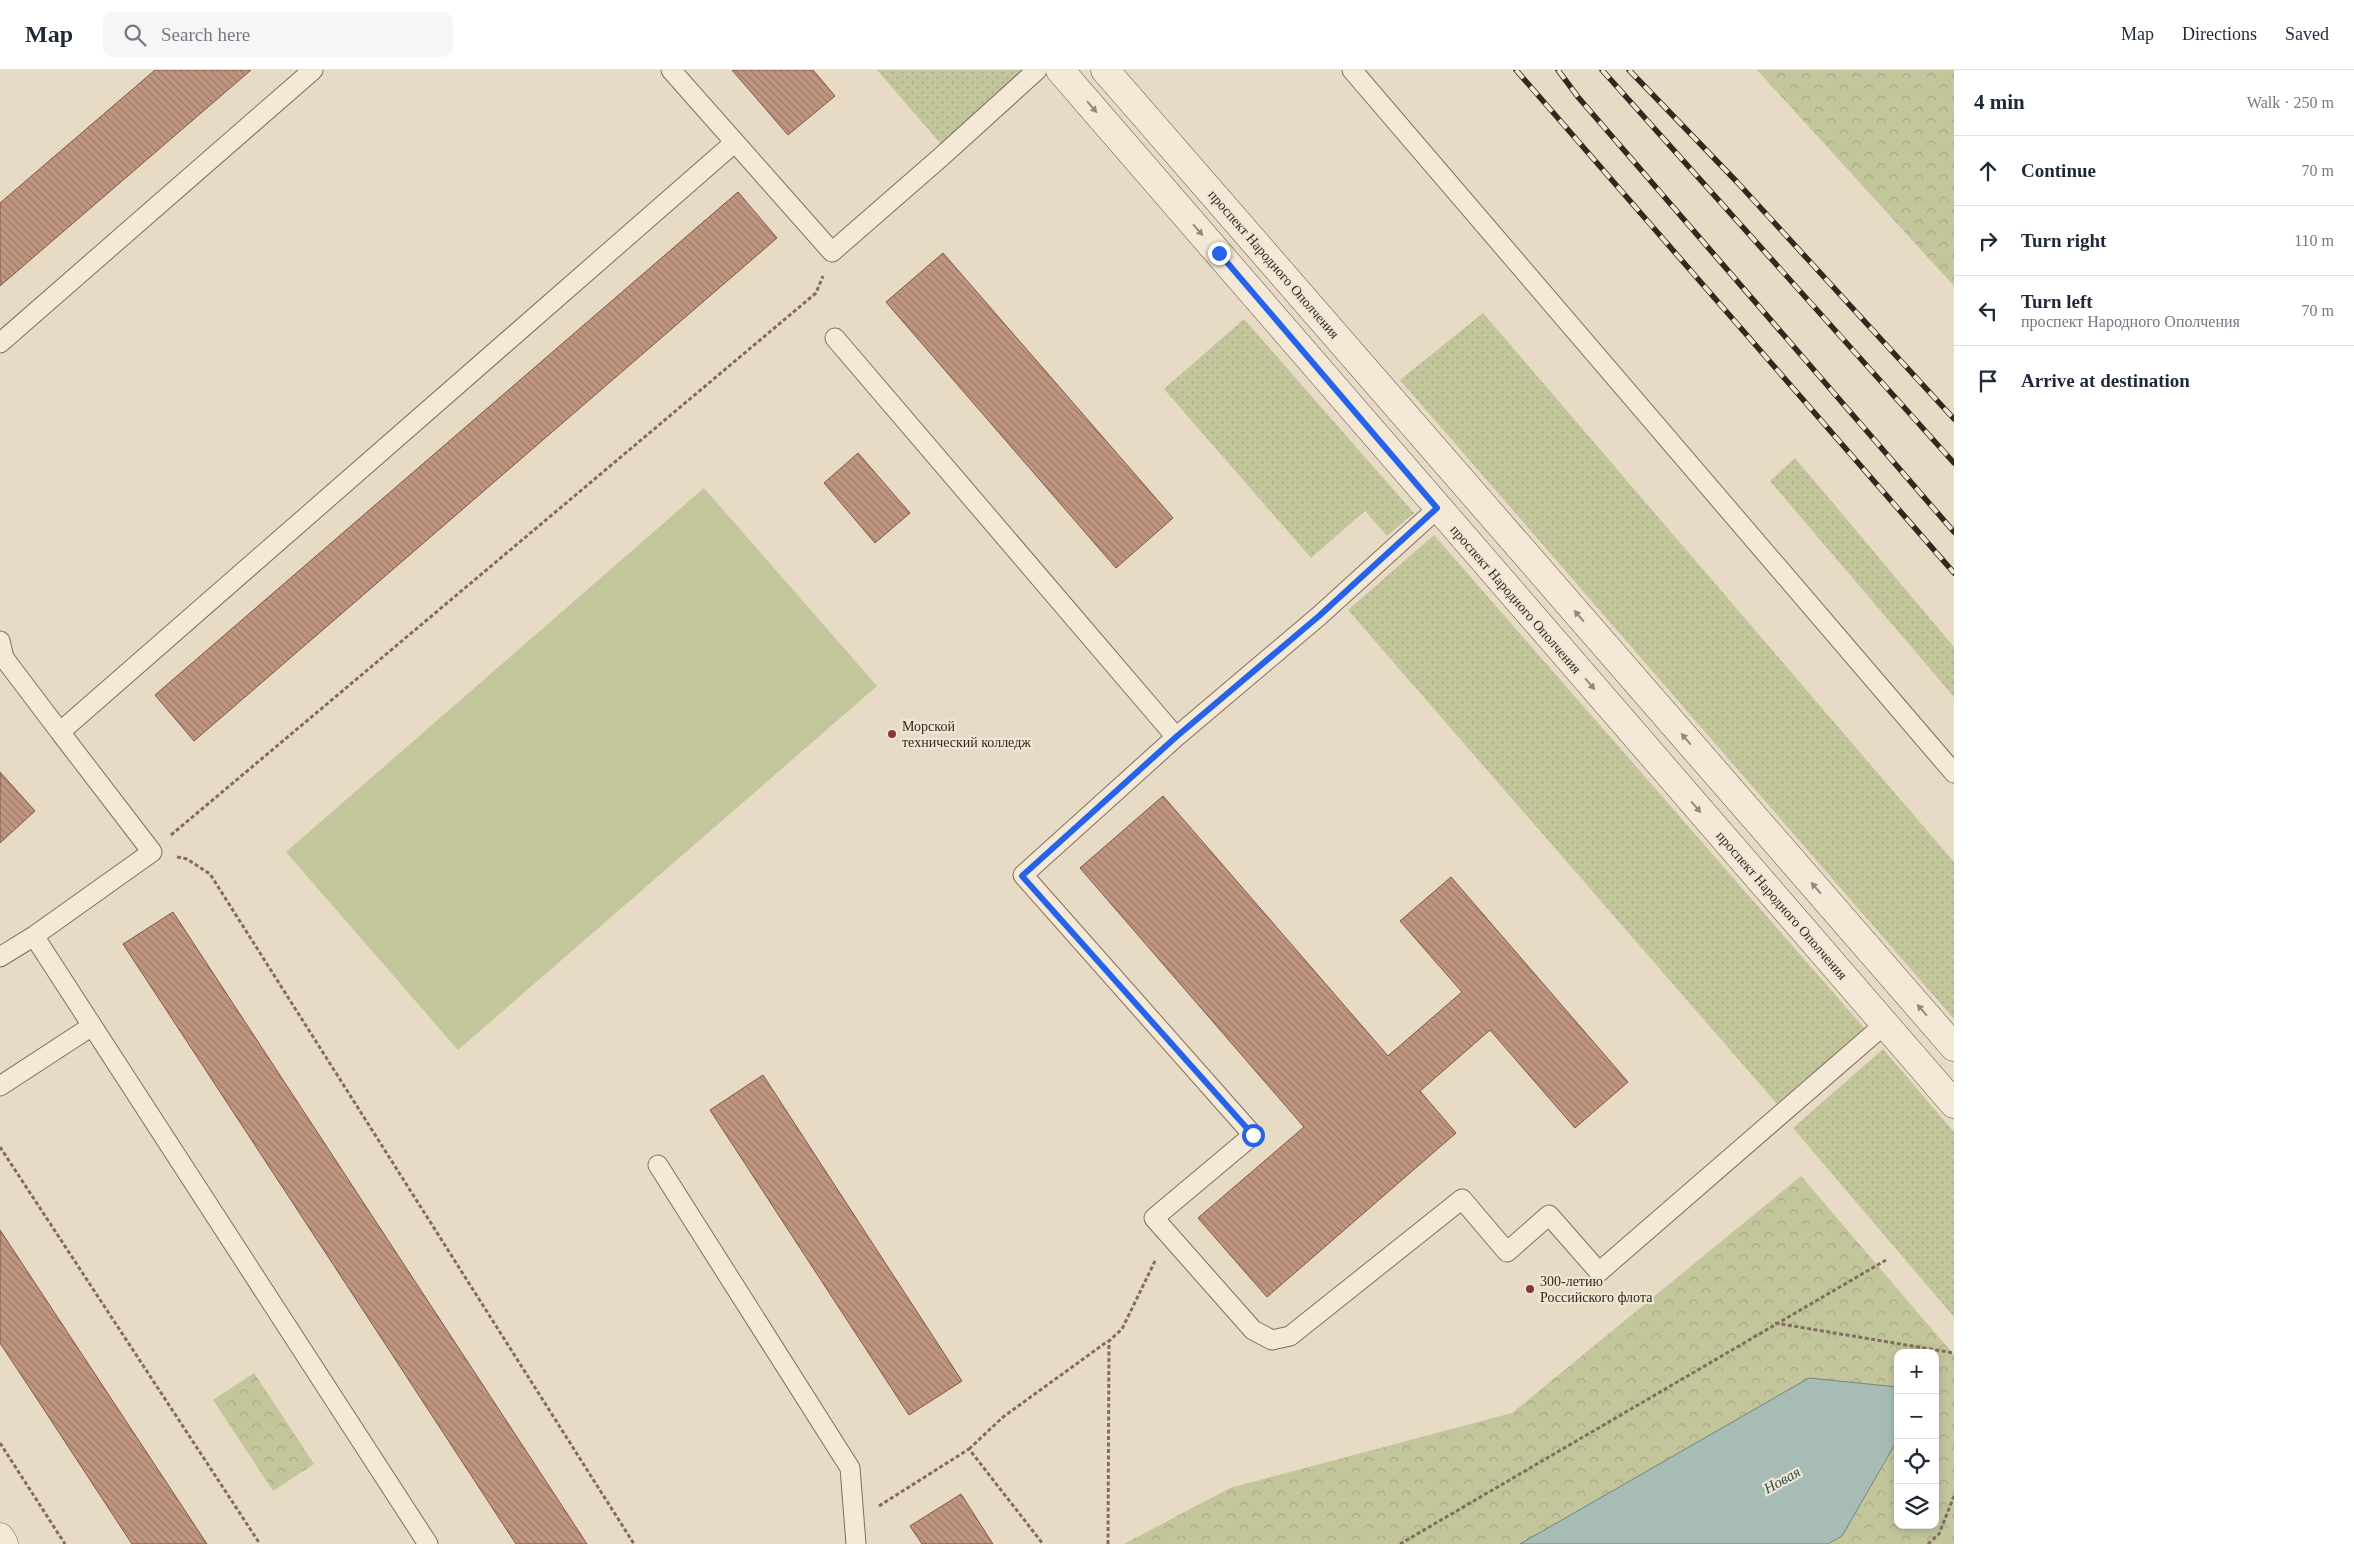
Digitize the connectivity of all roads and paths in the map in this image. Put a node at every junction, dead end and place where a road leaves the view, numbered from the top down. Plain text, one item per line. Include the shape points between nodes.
1 (313, 70) edge
2 (671, 70) edge
3 (1037, 70) edge
4 (1060, 70) edge
5 (1105, 70) edge
6 (1352, 70) edge
7 (734, 143) junction
8 (816, 293) dead end
9 (835, 338) dead end
10 (0, 343) edge
11 (1437, 508) junction
12 (1, 654) edge
13 (60, 732) junction
14 (1176, 737) junction
15 (1954, 773) edge
16 (152, 852) junction
17 (34, 936) junction
18 (0, 957) edge
19 (1885, 1024) junction
20 (92, 1026) junction
21 (1954, 1047) edge
22 (0, 1086) edge
23 (1954, 1104) edge
24 (0, 1147) edge
25 (658, 1165) dead end
26 (1168, 1235) junction
27 (1886, 1260) dead end
28 (1775, 1323) junction
29 (1109, 1341) junction
30 (1954, 1353) edge
31 (0, 1443) edge
32 (969, 1449) junction
33 (1954, 1496) edge
34 (855, 1522) junction
35 (0, 1538) edge
36 (4, 1544) edge
37 (65, 1544) edge
38 (260, 1544) edge
39 (428, 1544) edge
40 (634, 1544) edge
41 (856, 1544) edge
42 (1044, 1544) edge
43 (1108, 1544) edge
44 (1400, 1544) edge
45 (1928, 1544) edge

1 - 10 lane
2 - 7 lane
3 - 7 lane via 832,252
4 -> 11 main road, проспект Народного Ополчения
21 -> 5 main road, проспект Народного Ополчения
6 - 15 lane
7 - 13 lane
8 - 16 path
9 - 14 lane
11 - 14 lane via 1319,616
11 -> 19 main road, проспект Народного Ополчения
12 - 13 lane
13 - 16 lane
14 - 26 lane via 1022,876 1253,1135 1154,1218
16 - 17 lane
16 - 40 path via 187,859 210,874
17 - 18 lane
17 - 20 lane
19 - 23 main road, проспект Народного Ополчения
19 - 26 lane via 1599,1272 1549,1215 1507,1252 1462,1199 1290,1336 1272,1340 1253,1330
20 - 22 lane
20 - 39 lane
24 - 38 path
25 - 34 lane via 850,1468
26 - 29 path via 1122,1329
27 - 28 path
28 - 30 path
28 - 44 path
29 - 32 path via 1003,1417
29 - 43 path
31 - 37 path
32 - 34 path
32 - 42 path
33 - 45 path via 1939,1534
34 - 41 lane
35 - 36 main road

